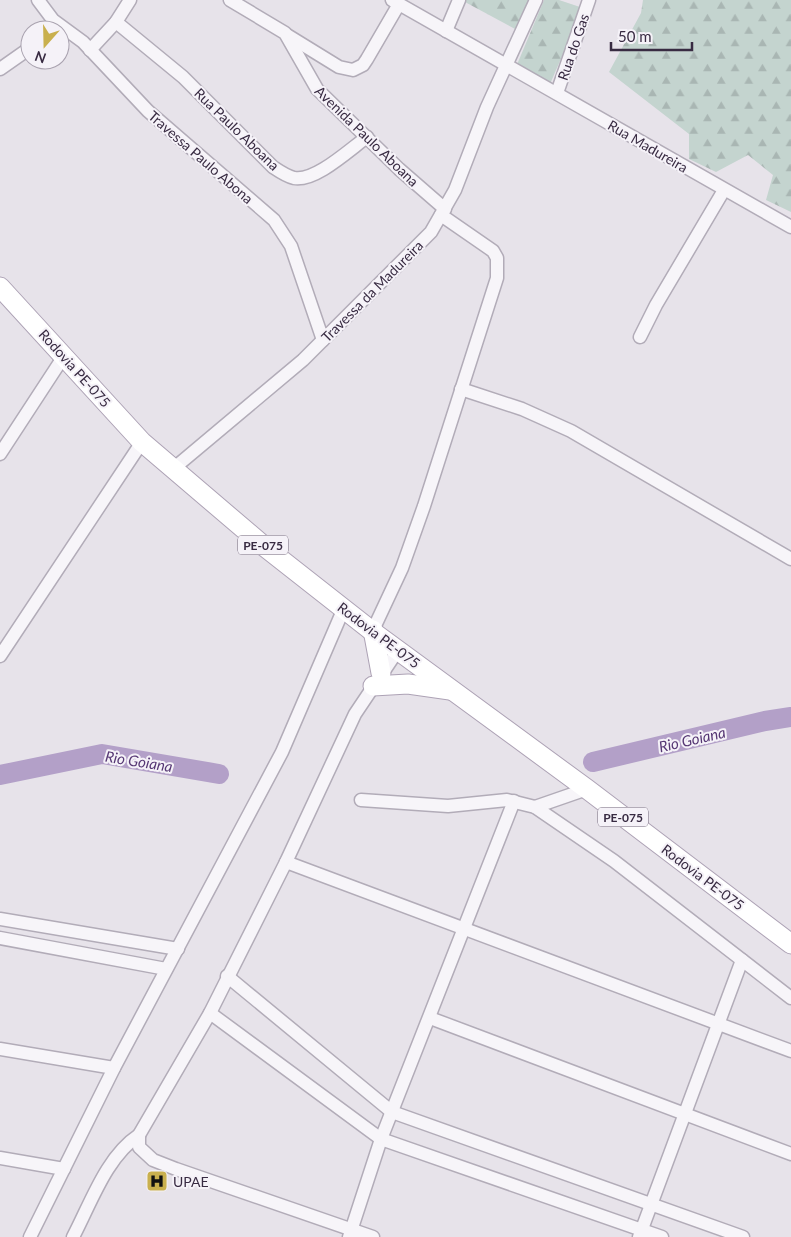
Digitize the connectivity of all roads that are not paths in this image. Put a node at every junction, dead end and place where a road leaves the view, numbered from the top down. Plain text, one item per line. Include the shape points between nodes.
1 (38, 0) edge
2 (130, 0) edge
3 (230, 0) edge
4 (459, 0) edge
5 (536, 0) edge
6 (589, 0) edge
7 (396, 2) edge
8 (51, 20) edge
9 (116, 22) junction
10 (446, 31) junction
11 (285, 33) junction
12 (70, 36) edge
13 (90, 50) junction
14 (20, 55) edge
15 (506, 65) junction
16 (0, 69) edge
17 (557, 94) junction
18 (367, 137) junction
19 (724, 190) junction
20 (443, 212) junction
21 (791, 228) edge
22 (0, 287) edge
23 (640, 337) dead end
24 (323, 340) junction
25 (64, 356) junction
26 (461, 389) junction
27 (142, 442) junction
28 (0, 454) edge
29 (173, 469) junction
30 (791, 559) edge
31 (344, 608) junction
32 (373, 630) junction
33 (398, 650) junction
34 (0, 656) edge
35 (377, 679) junction
36 (454, 691) junction
37 (587, 789) junction
38 (361, 800) dead end
39 (514, 801) junction
40 (535, 807) junction
41 (286, 862) junction
42 (0, 919) edge
43 (462, 929) junction
44 (0, 938) edge
45 (791, 944) edge
46 (178, 949) junction
47 (742, 960) junction
48 (166, 969) junction
49 (227, 976) junction
50 (791, 998) edge
51 (210, 1013) junction
52 (430, 1018) junction
53 (718, 1025) junction
54 (0, 1049) edge
55 (791, 1051) edge
56 (114, 1068) junction
57 (392, 1112) junction
58 (684, 1113) junction
59 (139, 1135) junction
60 (381, 1139) junction
61 (791, 1154) edge
62 (0, 1158) edge
63 (64, 1168) junction
64 (652, 1204) junction
65 (350, 1233) edge
66 (641, 1233) edge
67 (30, 1237) edge
68 (73, 1237) edge
69 (373, 1237) edge
70 (662, 1237) edge
71 (743, 1237) edge

1 - 8 street, Travessa Paulo Abona
2 - 9 street
3 - 11 street, Avenida Paulo Aboana
4 - 10 street
5 - 15 street
6 - 17 street, Rua do Gas
7 - 10 street, Rua Madureira
7 - 11 street, Rua Madureira via 368,59 358,69 339,67
9 - 13 street
9 - 18 street, Rua Paulo Aboana via 183,77 273,167 289,177 316,174
10 - 15 street, Rua Madureira
11 - 18 street, Avenida Paulo Aboana via 317,89
12 - 13 street, Travessa Paulo Abona
13 - 24 street, Travessa Paulo Abona via 148,111 274,220 294,253
14 - 16 street
15 - 17 street, Rua Madureira
15 - 20 street, Travessa da Madureira
17 - 19 street, Rua Madureira
18 - 20 street, Avenida Paulo Aboana
19 - 21 street, Rua Madureira
19 - 23 street
20 - 24 street, Travessa da Madureira via 431,232
20 - 26 street, Avenida Paulo Aboana via 485,244 497,258 497,278
22 - 25 main road, Rodovia PE-075 / PE-075
24 - 29 street, Travessa da Madureira
25 - 27 main road, Rodovia PE-075 / PE-075
25 - 28 street
26 - 30 street via 522,409 571,431
26 - 32 street, Avenida Paulo Aboana via 410,546
27 - 29 main road, Rodovia PE-075 / PE-075
27 - 34 street
29 - 31 main road, Rodovia PE-075 / PE-075
31 - 32 main road, Rodovia PE-075 / PE-075
31 - 46 street via 282,752
32 - 33 main road, Rodovia PE-075 / PE-075
32 - 35 main road
33 - 35 street
33 - 36 main road, Rodovia PE-075 / PE-075
35 - 36 main road
35 - 41 street via 355,714
36 - 37 main road, Rodovia PE-075 / PE-075
37 - 40 street
37 - 45 main road, Rodovia PE-075 / PE-075
38 - 39 street via 448,806
39 - 40 street
39 - 43 street
40 - 47 street via 614,861
41 - 43 street
41 - 49 street
42 - 46 street
43 - 52 street
43 - 53 street
44 - 48 street
46 - 48 street
47 - 50 street
47 - 53 street
48 - 56 street
49 - 51 street
49 - 57 street
51 - 59 street
51 - 60 street
52 - 57 street
52 - 58 street
53 - 55 street
53 - 58 street
54 - 56 street
56 - 63 street
57 - 60 street
57 - 64 street
58 - 61 street
58 - 64 street
59 - 65 street via 139,1147 153,1160
59 - 68 street via 121,1149
60 - 65 street
60 - 66 street
62 - 63 street
63 - 67 street
64 - 66 street
64 - 71 street
65 - 69 street
66 - 70 street

